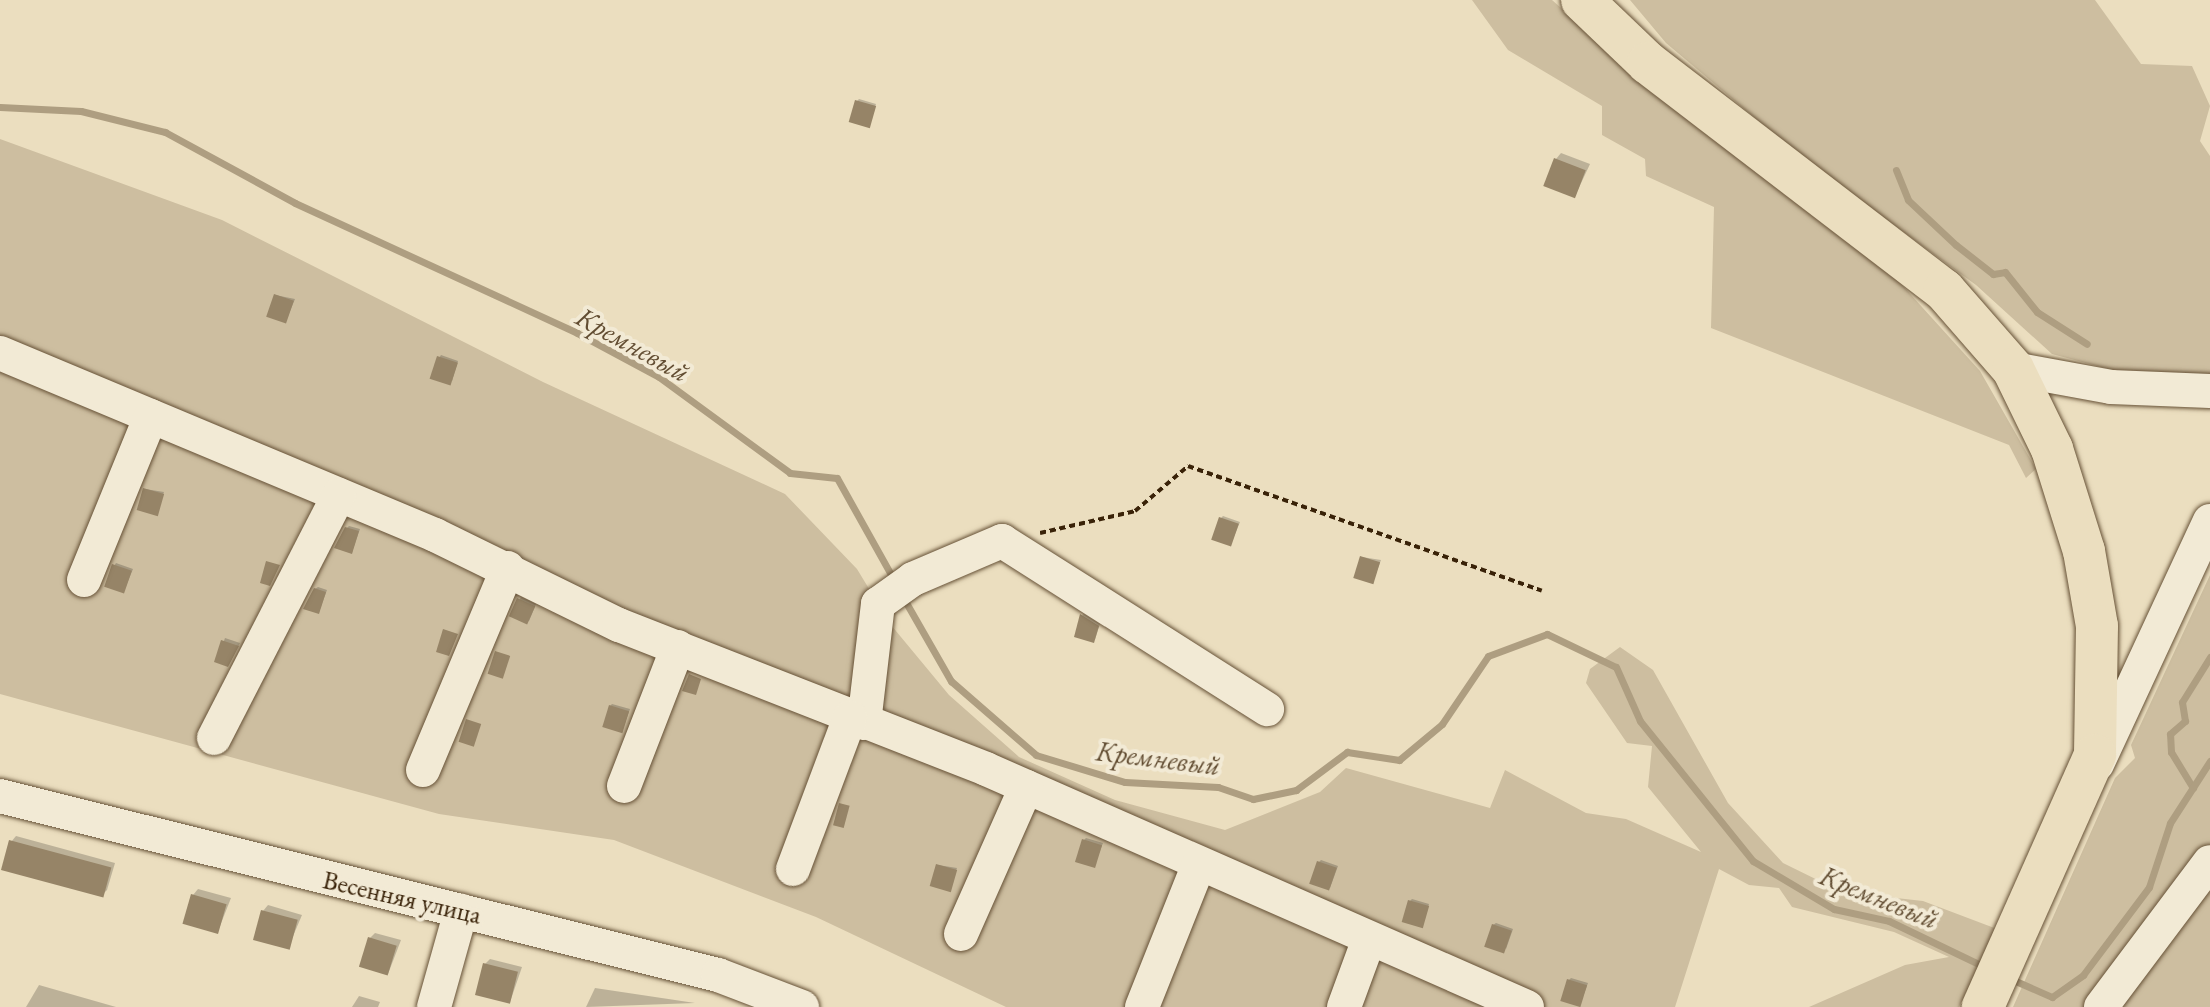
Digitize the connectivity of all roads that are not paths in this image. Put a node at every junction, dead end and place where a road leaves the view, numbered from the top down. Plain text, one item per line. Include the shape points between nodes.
1 (1582, 0) edge
2 (0, 353) edge
3 (2013, 369) junction
4 (2210, 391) edge
5 (151, 416) junction
6 (339, 495) junction
7 (2210, 521) edge
8 (508, 568) junction
9 (84, 580) dead end
10 (678, 647) junction
11 (1267, 709) dead end
12 (857, 720) junction
13 (214, 738) dead end
14 (423, 770) dead end
15 (2088, 782) junction
16 (624, 786) dead end
17 (1026, 787) junction
18 (0, 796) edge
19 (2210, 862) edge
20 (1199, 864) junction
21 (793, 869) dead end
22 (461, 911) junction
23 (961, 934) dead end
24 (1369, 939) junction
25 (434, 1007) edge
26 (802, 1007) edge
27 (1142, 1007) edge
28 (1344, 1007) edge
29 (1527, 1007) edge
30 (1983, 1007) edge
31 (2101, 1007) edge

1 - 3 main road via 1648,63 1944,290
2 - 5 street
3 - 4 street via 2111,387
3 - 15 main road via 2052,449 2084,551 2097,626 2099,717
5 - 6 street
5 - 9 street
6 - 8 street
6 - 13 street
7 - 15 street
8 - 10 street
8 - 14 street
10 - 12 street
10 - 16 street
11 - 12 street via 1002,541 913,579 878,604
12 - 17 street
12 - 21 street
15 - 30 main road
17 - 20 street
17 - 23 street
18 - 22 street, Весенняя улица
19 - 31 street
20 - 24 street
20 - 27 street
22 - 25 street
22 - 26 street, Весенняя улица via 718,975
24 - 28 street
24 - 29 street

